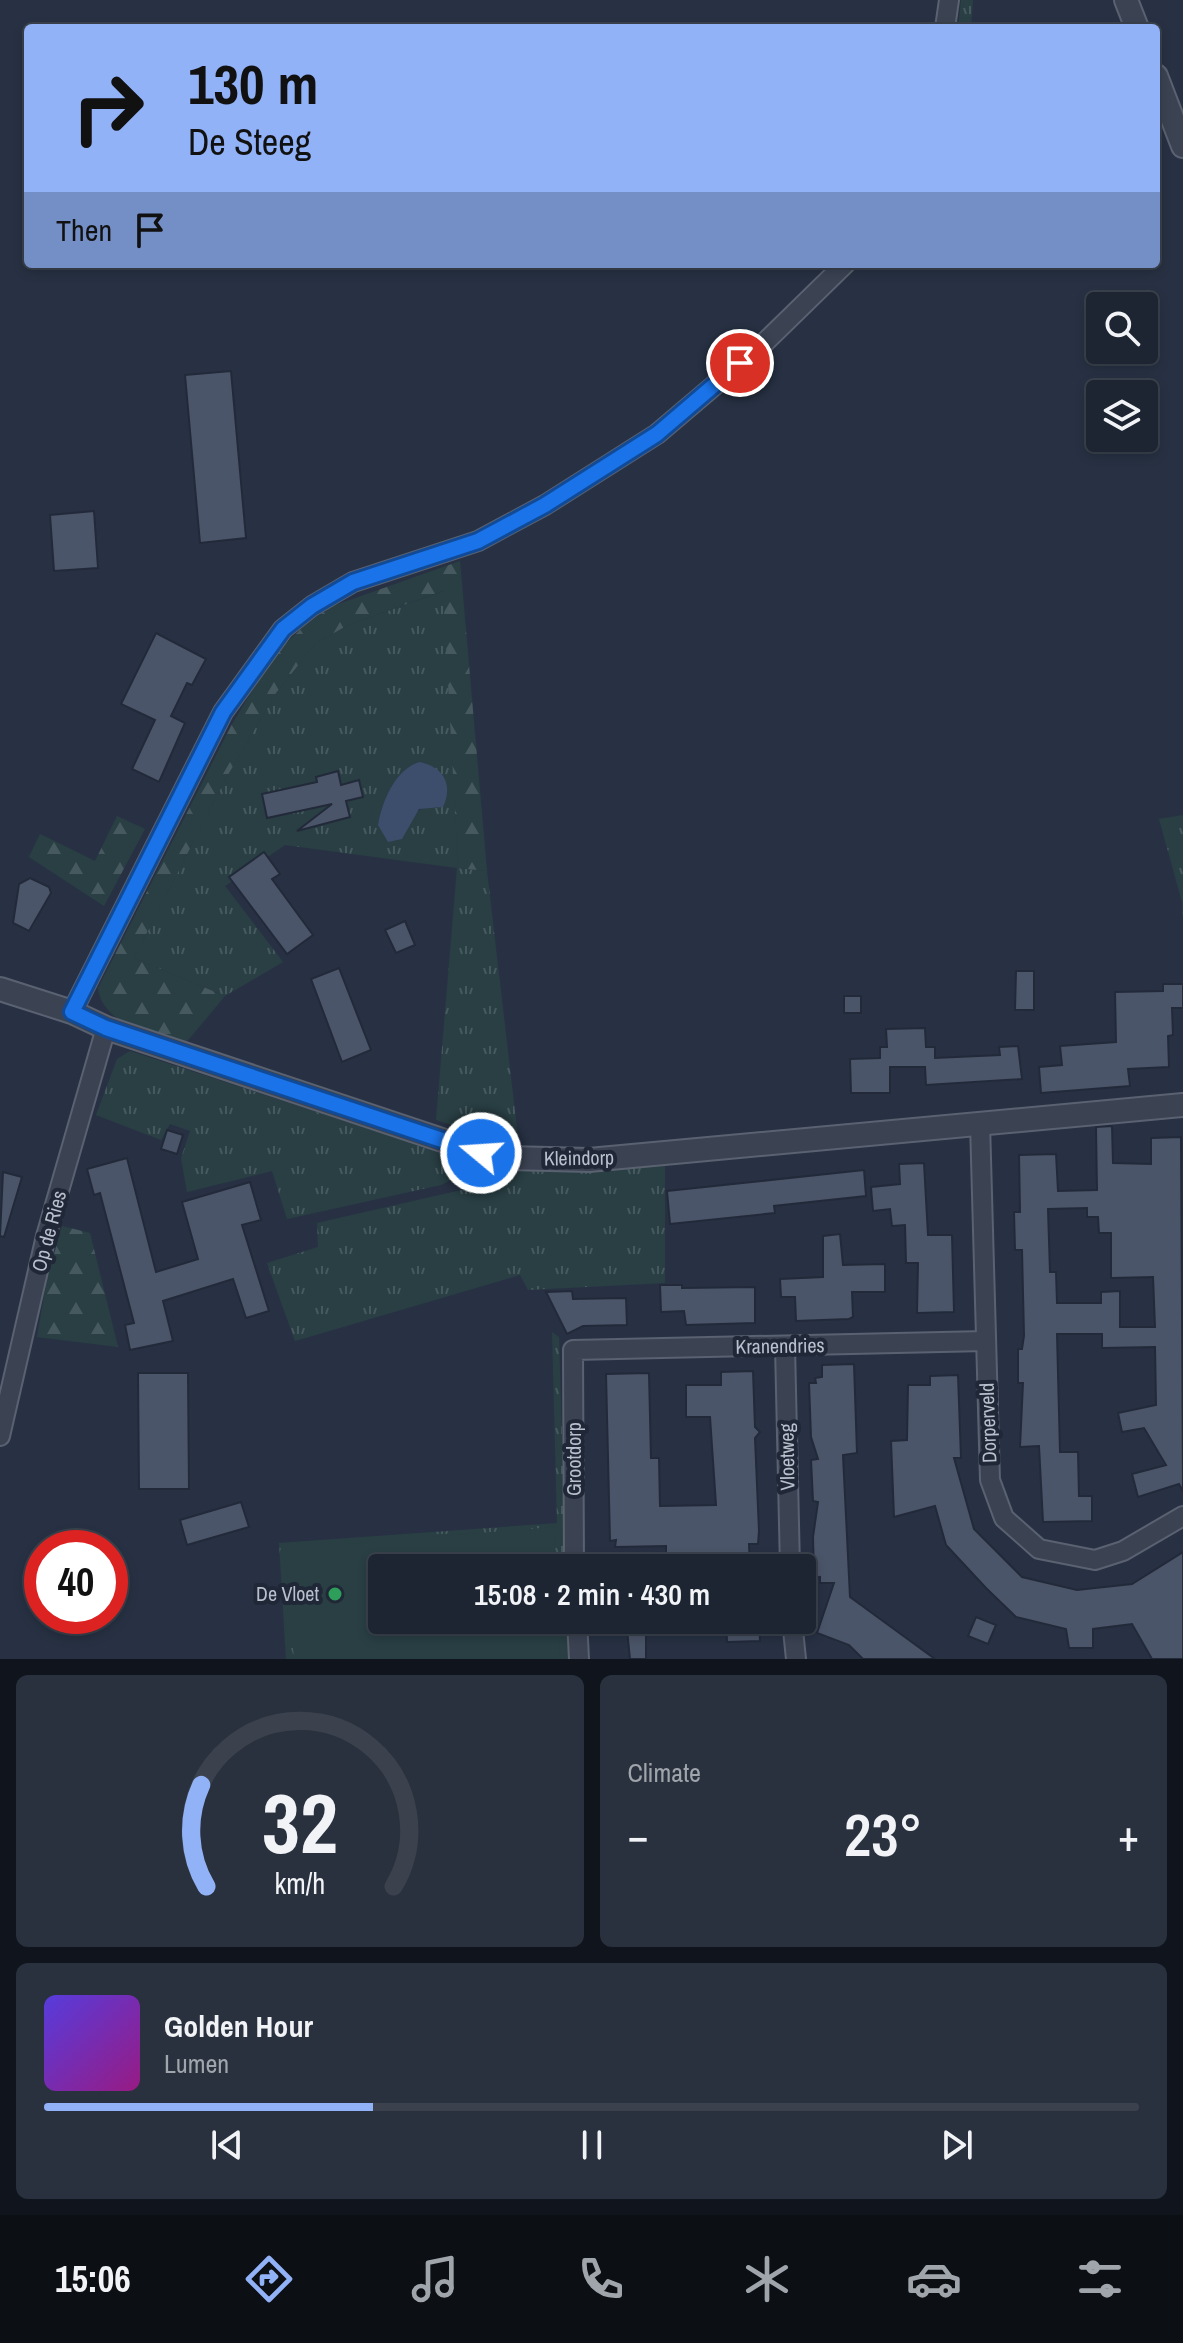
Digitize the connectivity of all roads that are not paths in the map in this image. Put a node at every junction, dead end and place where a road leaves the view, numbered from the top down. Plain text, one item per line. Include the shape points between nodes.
1 (949, 0) edge
2 (1126, 0) edge
3 (946, 24) edge
4 (1135, 24) edge
5 (1160, 86) edge
6 (1183, 146) edge
7 (841, 268) edge
8 (0, 989) edge
9 (72, 1012) junction
10 (106, 1028) junction
11 (1183, 1105) edge
12 (980, 1123) junction
13 (986, 1341) junction
14 (785, 1346) junction
15 (573, 1350) joint
16 (0, 1436) edge
17 (1183, 1516) edge
18 (574, 1554) edge
19 (790, 1554) edge
20 (578, 1634) edge
21 (793, 1634) edge
22 (579, 1659) edge
23 (796, 1659) edge

1 - 3 street
2 - 4 street
5 - 6 street
7 - 9 street via 761,346 657,434 478,541 353,582 283,629 223,712
8 - 9 street, Kleindorp
9 - 10 street, Kleindorp
10 - 12 street, Kleindorp via 507,1158 589,1160
10 - 16 street, Op de Ries via 46,1236
11 - 12 street, Kleindorp
12 - 13 street, Dorperveld
13 - 14 street, Kranendries
13 - 17 street, Dorperveld via 990,1480 1004,1518 1039,1549 1095,1560 1123,1551
14 - 15 street, Kranendries
14 - 19 street, Vloetweg
15 - 18 street, Grootdorp
20 - 22 street
21 - 23 street

